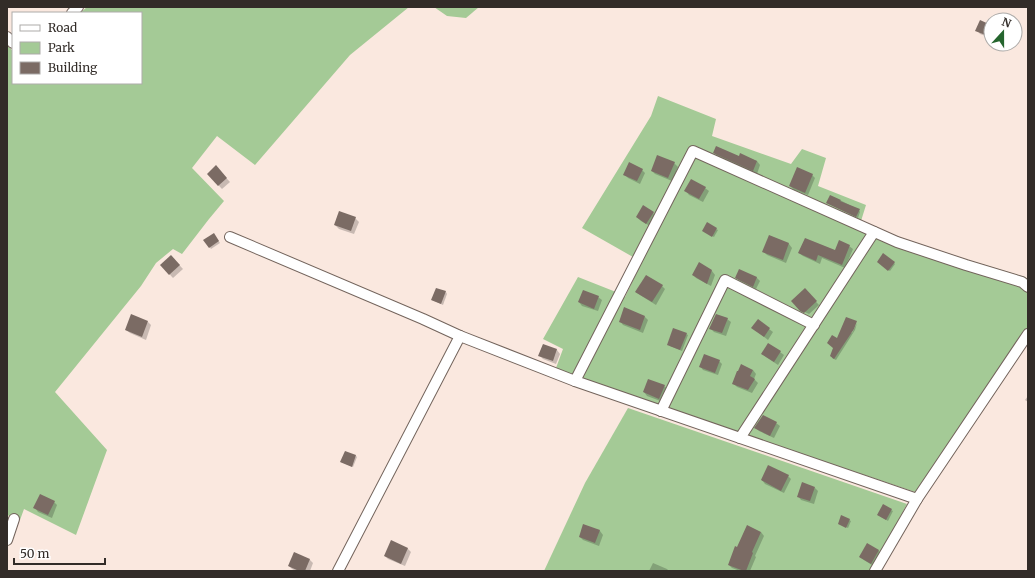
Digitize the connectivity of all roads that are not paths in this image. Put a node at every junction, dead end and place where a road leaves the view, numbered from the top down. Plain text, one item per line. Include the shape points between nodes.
1 (874, 232) junction
2 (230, 238) dead end
3 (1028, 287) edge
4 (814, 325) junction
5 (1028, 334) edge
6 (460, 336) junction
7 (575, 380) junction
8 (661, 410) junction
9 (740, 438) junction
10 (917, 499) junction
11 (14, 518) dead end
12 (7, 540) edge
13 (338, 571) edge
14 (875, 571) edge

1 - 3 street via 897,242 1022,282
1 - 4 street
1 - 7 street via 693,151
2 - 6 street
4 - 8 street via 725,280
4 - 9 street
5 - 10 street
6 - 7 street
6 - 13 street
7 - 8 street
8 - 9 street
9 - 10 street
10 - 14 street
11 - 12 street

